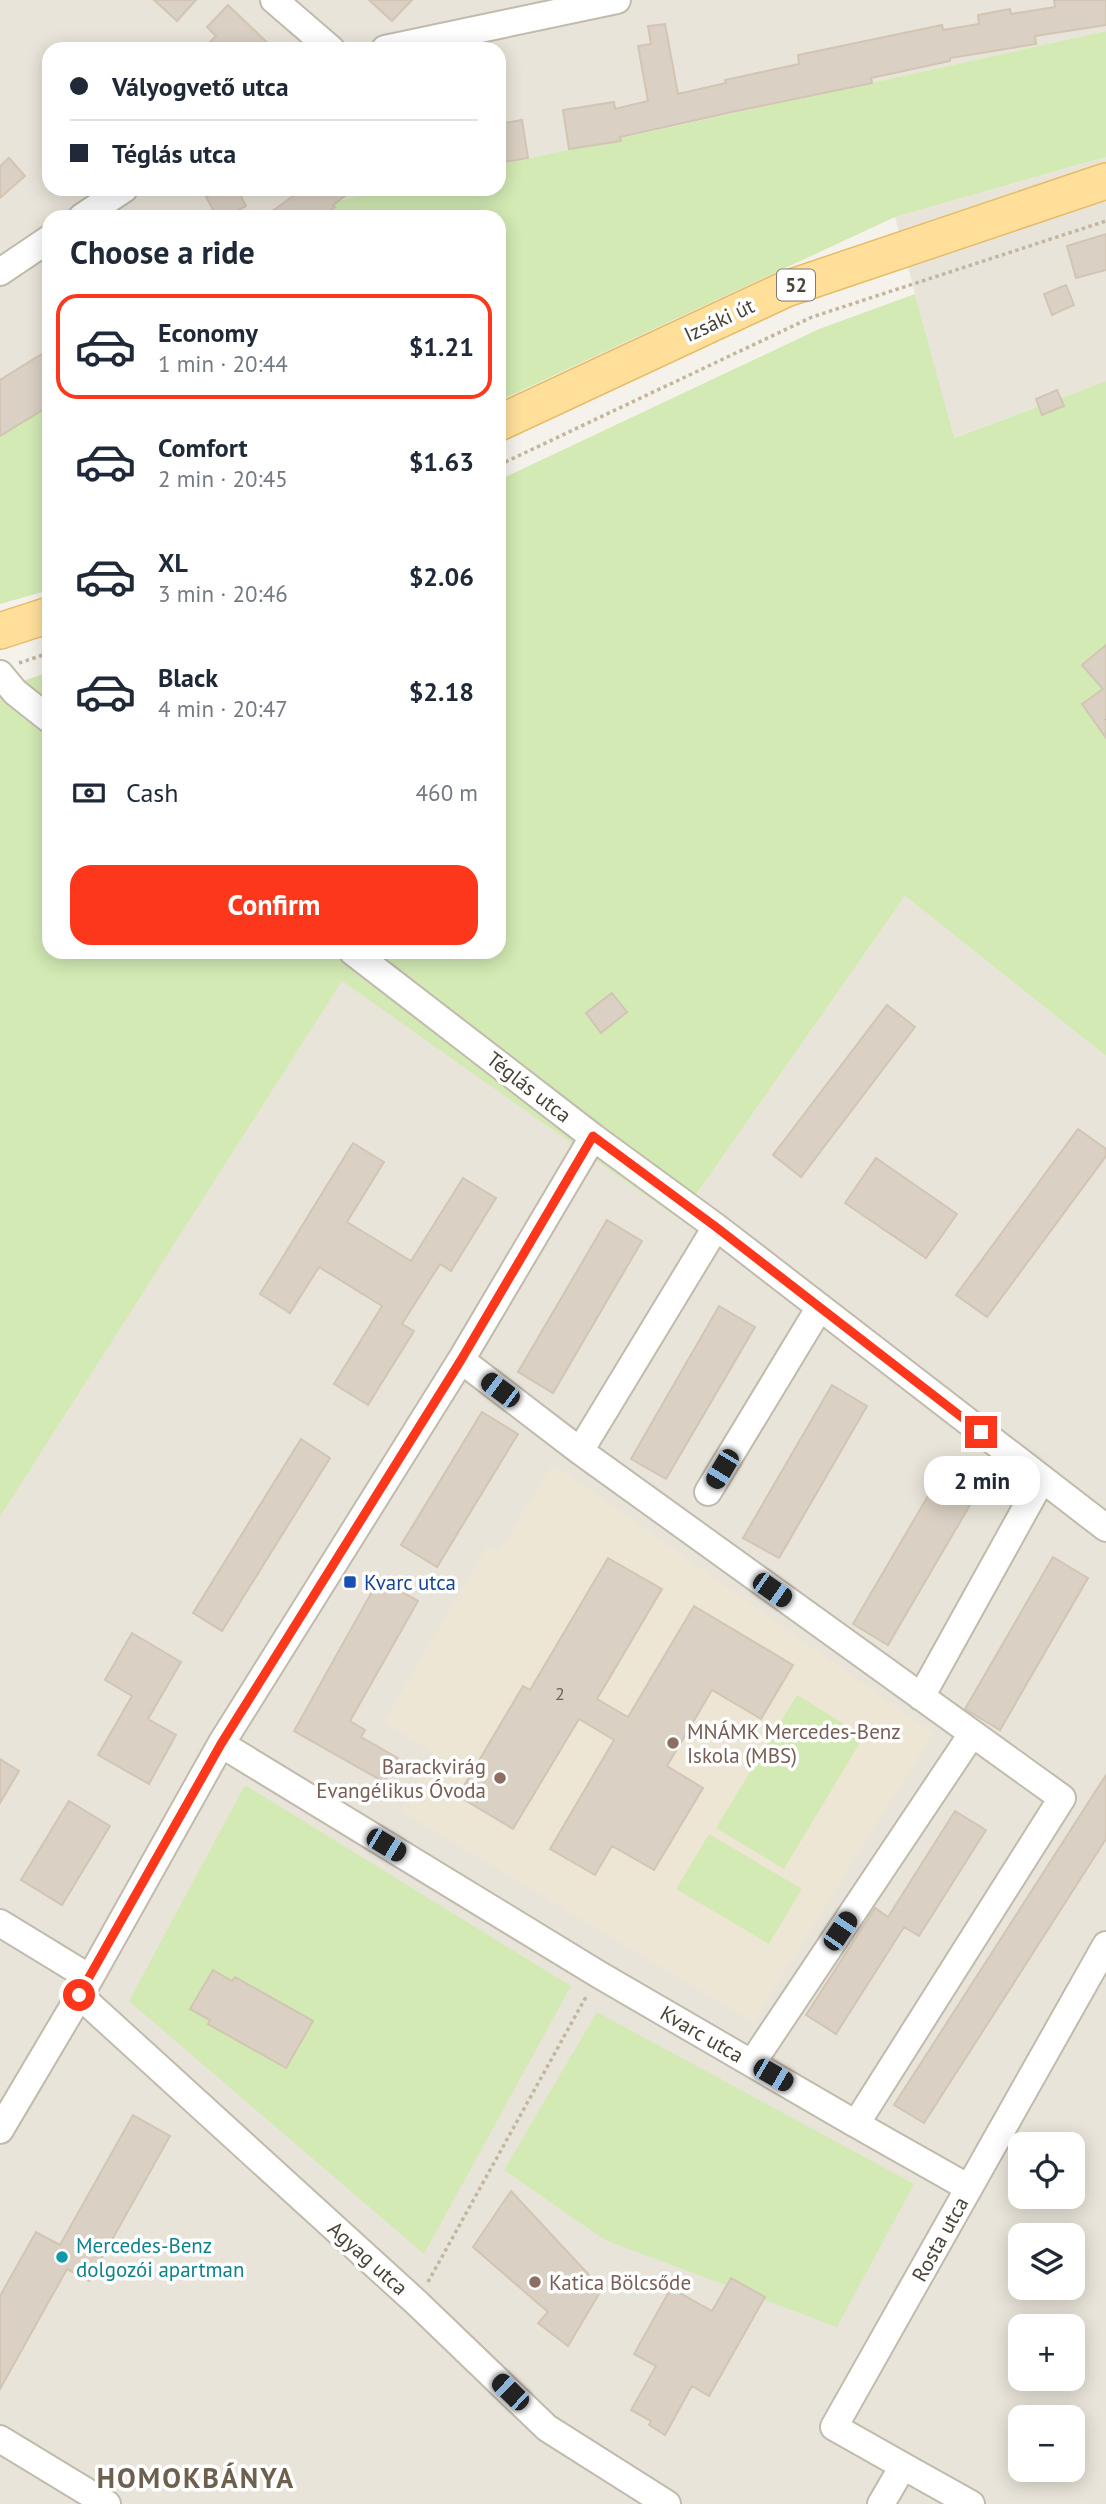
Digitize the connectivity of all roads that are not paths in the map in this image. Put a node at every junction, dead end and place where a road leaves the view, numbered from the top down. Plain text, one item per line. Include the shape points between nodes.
1 (274, 0) edge
2 (617, 0) edge
3 (323, 42) edge
4 (418, 42) edge
5 (1106, 181) edge
6 (114, 196) edge
7 (92, 210) edge
8 (42, 244) edge
9 (0, 272) edge
10 (506, 419) edge
11 (42, 617) edge
12 (0, 631) edge
13 (6, 669) edge
14 (42, 713) edge
15 (362, 959) edge
16 (593, 1136) junction
17 (716, 1227) junction
18 (820, 1307) junction
19 (461, 1360) junction
20 (580, 1451) junction
21 (1042, 1479) junction
22 (708, 1492) dead end
23 (1106, 1528) edge
24 (921, 1698) junction
25 (972, 1734) junction
26 (221, 1744) junction
27 (0, 1923) edge
28 (1106, 1945) edge
29 (85, 1987) junction
30 (752, 2063) junction
31 (856, 2124) junction
32 (0, 2130) edge
33 (969, 2188) junction
34 (0, 2439) edge
35 (903, 2466) junction
36 (107, 2504) edge
37 (667, 2504) edge
38 (881, 2504) edge
39 (971, 2504) edge

1 - 3 street
2 - 4 street
5 - 10 main road, Izsáki út / 52 via 786,289
6 - 7 street
8 - 9 street
11 - 12 main road
13 - 14 street via 15,692
15 - 16 street, Téglás utca
16 - 17 street, Téglás utca
16 - 19 street
17 - 18 street, Téglás utca
17 - 20 street
18 - 21 street, Téglás utca
18 - 22 street
19 - 20 street
19 - 26 street
20 - 24 street
21 - 23 street, Téglás utca
21 - 24 street
24 - 25 street
25 - 30 street, Kvarc utca
25 - 31 street via 1062,1798
26 - 29 street
26 - 30 street, Kvarc utca via 598,1975
27 - 29 street, Agyag utca
28 - 33 street, Rosta utca
29 - 32 street
29 - 37 street, Agyag utca via 547,2428
30 - 31 street, Kvarc utca
31 - 33 street, Kvarc utca
33 - 35 street, Rosta utca via 834,2427
34 - 36 street
35 - 38 street
35 - 39 street

